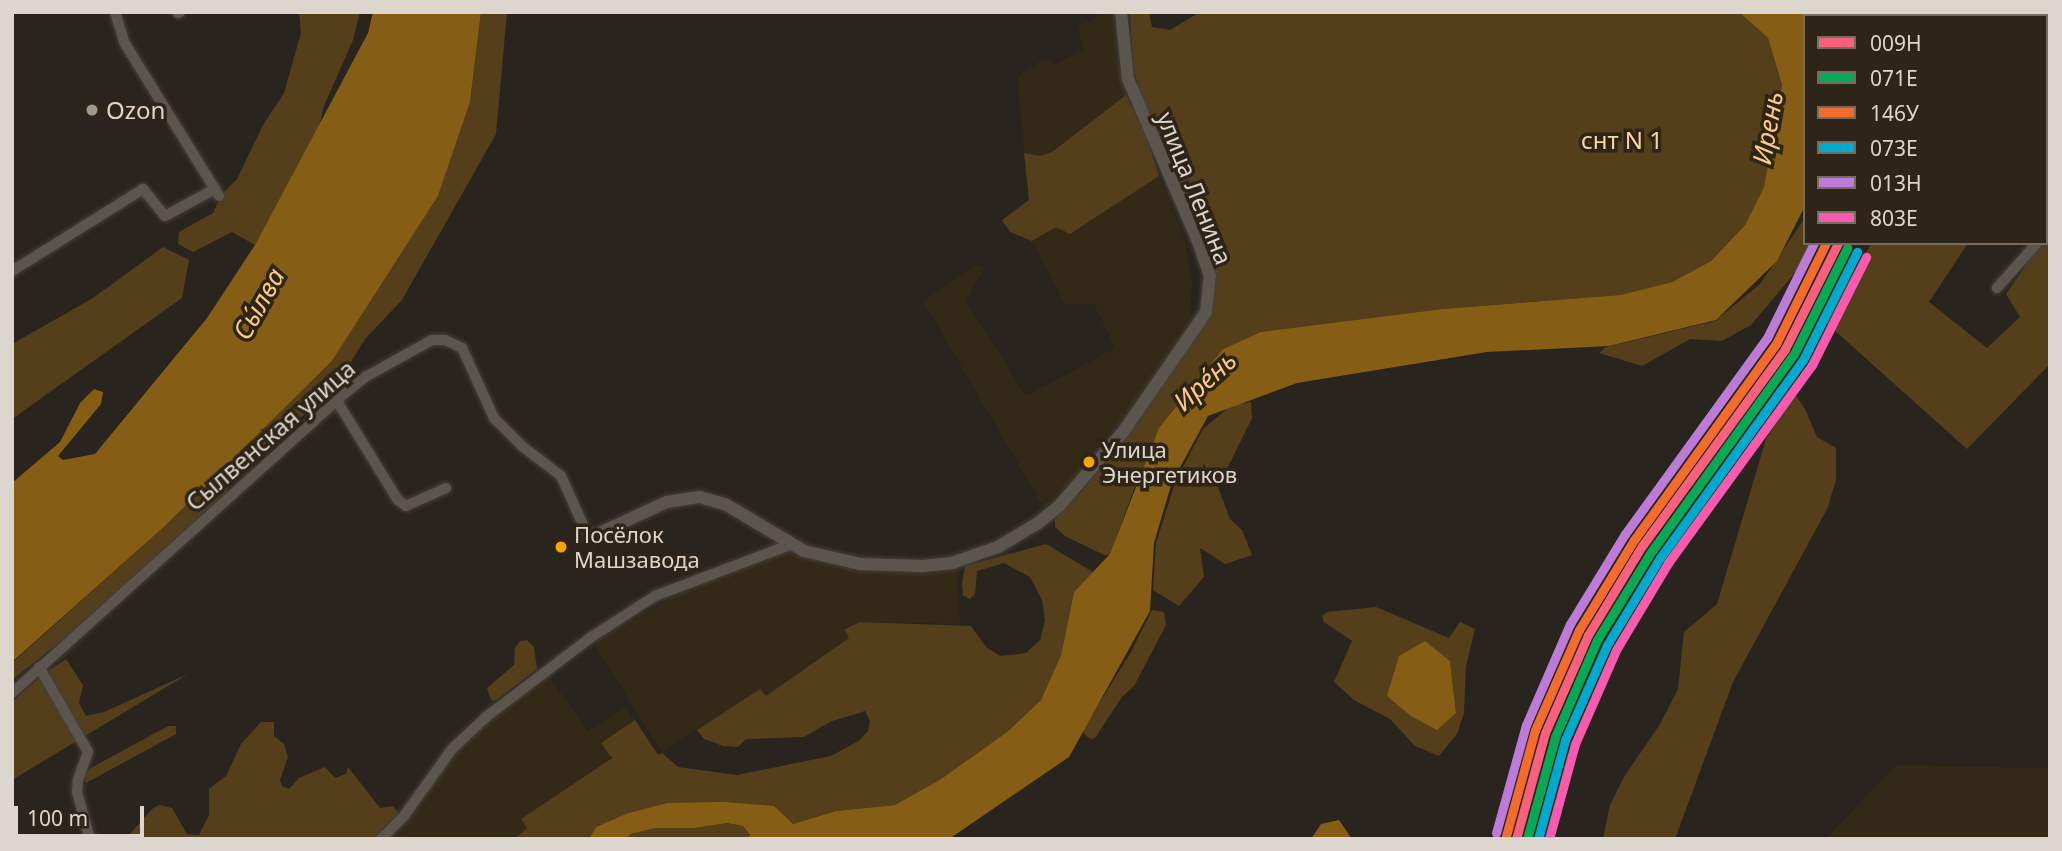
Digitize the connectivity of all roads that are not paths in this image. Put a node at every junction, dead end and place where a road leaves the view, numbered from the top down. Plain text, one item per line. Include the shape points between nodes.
1 (115, 12) edge
2 (1121, 12) edge
3 (2035, 245) edge
4 (12, 271) edge
5 (1997, 288) dead end
6 (337, 401) junction
7 (446, 488) dead end
8 (589, 538) joint
9 (789, 545) junction
10 (39, 667) junction
11 (12, 693) edge
12 (90, 839) edge
13 (381, 839) edge

1 - 4 street via 124,42 217,192 165,216 143,189
2 - 9 street, улица Ленина via 1128,79 1210,275 1206,312 1123,432 1048,516 1012,540 952,563 901,567 848,562
3 - 5 street
6 - 7 street via 398,500 407,506
6 - 8 street, Сылвенская улица via 367,376 426,341 458,345 494,418 561,476
6 - 10 street, Сылвенская улица
8 - 9 street, улица Ленина via 667,502 700,497 725,504
9 - 13 street via 655,596 588,640 486,717 452,749 404,816
10 - 11 street, Сылвенская улица
10 - 12 street via 88,752 77,792

